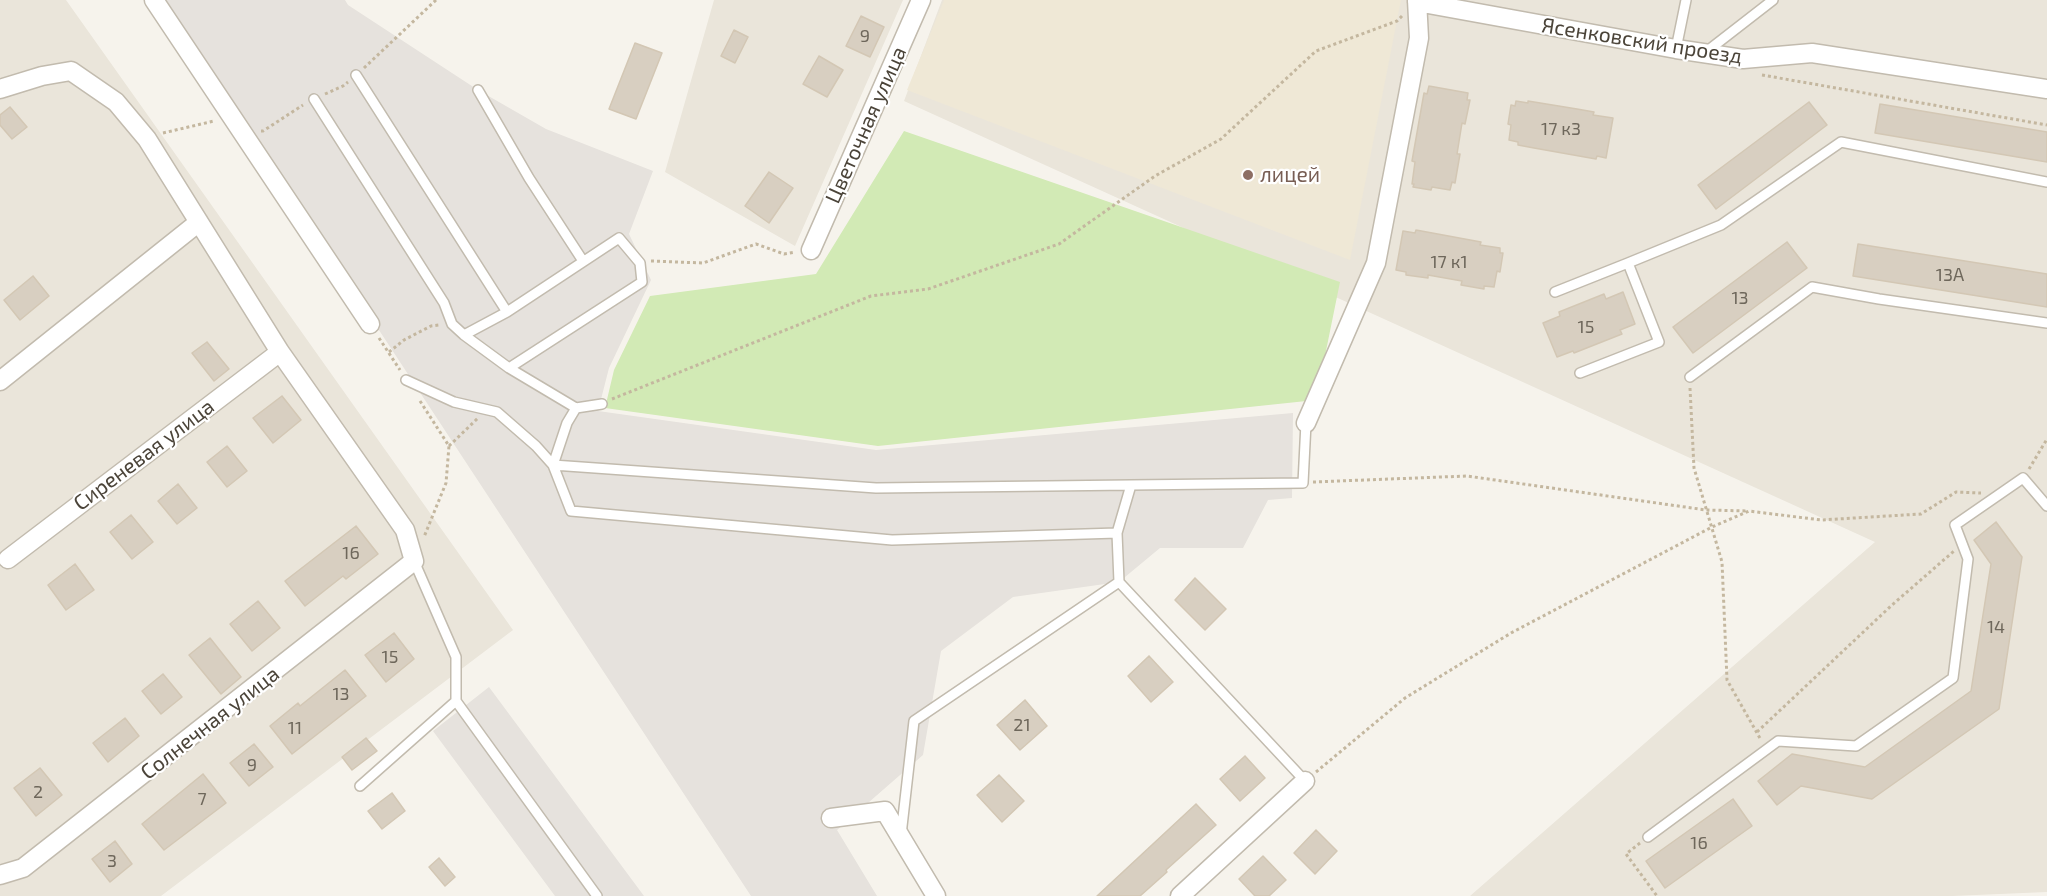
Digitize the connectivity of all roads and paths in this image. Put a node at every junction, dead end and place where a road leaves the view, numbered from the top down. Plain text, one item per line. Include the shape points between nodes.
1 (154, 0) edge
2 (436, 0) edge
3 (921, 0) edge
4 (1686, 0) edge
5 (1773, 0) edge
6 (1417, 1) edge
7 (1676, 49) junction
8 (1704, 53) junction
9 (356, 75) junction
10 (0, 89) edge
11 (2047, 89) edge
12 (478, 90) dead end
13 (314, 99) junction
14 (233, 120) junction
15 (147, 139) junction
16 (2047, 182) edge
17 (199, 222) junction
18 (811, 250) joint
19 (583, 261) junction
20 (648, 261) dead end
21 (1628, 263) junction
22 (1555, 292) dead end
23 (507, 312) junction
24 (2047, 323) edge
25 (370, 324) joint
26 (452, 324) junction
27 (464, 335) junction
28 (280, 352) junction
29 (389, 352) junction
30 (509, 368) junction
31 (1580, 373) dead end
32 (1690, 377) joint
33 (406, 380) junction
34 (0, 381) edge
35 (602, 404) joint
36 (576, 408) junction
37 (497, 412) junction
38 (1306, 423) joint
39 (2047, 439) edge
40 (449, 446) junction
41 (553, 465) junction
42 (2023, 478) junction
43 (1303, 483) junction
44 (1131, 485) junction
45 (2001, 494) junction
46 (2047, 507) edge
47 (1706, 510) junction
48 (1749, 511) junction
49 (1712, 527) junction
50 (1118, 533) junction
51 (1962, 544) junction
52 (8, 559) dead end
53 (414, 561) junction
54 (1119, 582) junction
55 (456, 701) junction
56 (1757, 732) junction
57 (1767, 750) junction
58 (1305, 781) junction
59 (360, 786) dead end
60 (831, 818) dead end
61 (901, 837) junction
62 (1648, 837) joint
63 (0, 875) edge
64 (597, 896) edge
65 (936, 896) edge
66 (1180, 896) edge
67 (1658, 896) edge

1 - 14 street
2 - 9 path
3 - 18 street, Цветочная улица
4 - 7 lane
5 - 8 lane
6 - 7 street, Ясенковский проезд
6 - 35 path via 1397,21 1316,51 1221,139 1155,176 1059,244 928,289 871,296
6 - 38 street via 1419,38 1376,263
7 - 8 street, Ясенковский проезд
8 - 11 street, Ясенковский проезд via 1743,59 1812,53
9 - 13 path via 344,86
9 - 23 lane
10 - 15 street via 71,71 116,102
12 - 19 lane
13 - 14 path via 264,131
13 - 26 lane via 444,303
14 - 15 path via 208,121
14 - 25 street
15 - 17 street
16 - 21 lane via 1841,142 1721,225
17 - 28 street
17 - 34 street
18 - 20 path via 784,254 756,244 703,263
19 - 23 lane
19 - 30 lane via 619,238 640,263 642,282
21 - 22 lane
21 - 31 lane via 1659,342
23 - 27 lane
24 - 32 lane via 1812,287
25 - 29 path
26 - 27 lane
26 - 29 path via 431,326
27 - 30 lane
28 - 52 street, Сиреневая улица
28 - 53 street via 405,530
29 - 33 path
30 - 36 lane
32 - 47 path via 1694,468
33 - 37 lane via 454,402
33 - 40 path
35 - 36 lane
36 - 41 lane
37 - 40 path via 478,418
37 - 41 lane
38 - 43 lane
39 - 42 path
40 - 53 path via 446,483
41 - 44 lane via 876,488
41 - 50 lane via 571,512 892,540
42 - 45 lane
42 - 46 lane
43 - 44 lane
43 - 47 path via 1467,476
44 - 50 lane
45 - 48 path via 1956,492 1921,514 1821,520
45 - 51 lane via 1955,525
47 - 48 path
47 - 49 path
48 - 49 path
49 - 56 path via 1722,562 1727,680
49 - 58 path via 1511,633 1405,698
50 - 54 lane
51 - 56 path via 1892,604
51 - 57 lane via 1968,559 1953,678 1856,746 1778,741
53 - 55 lane via 456,657
53 - 63 street, Солнечная улица via 23,868
54 - 58 lane
54 - 61 lane via 915,721
55 - 59 lane
55 - 64 lane
56 - 57 path
57 - 62 lane
58 - 66 street
60 - 61 street via 885,811
61 - 65 street
62 - 67 path via 1626,854

